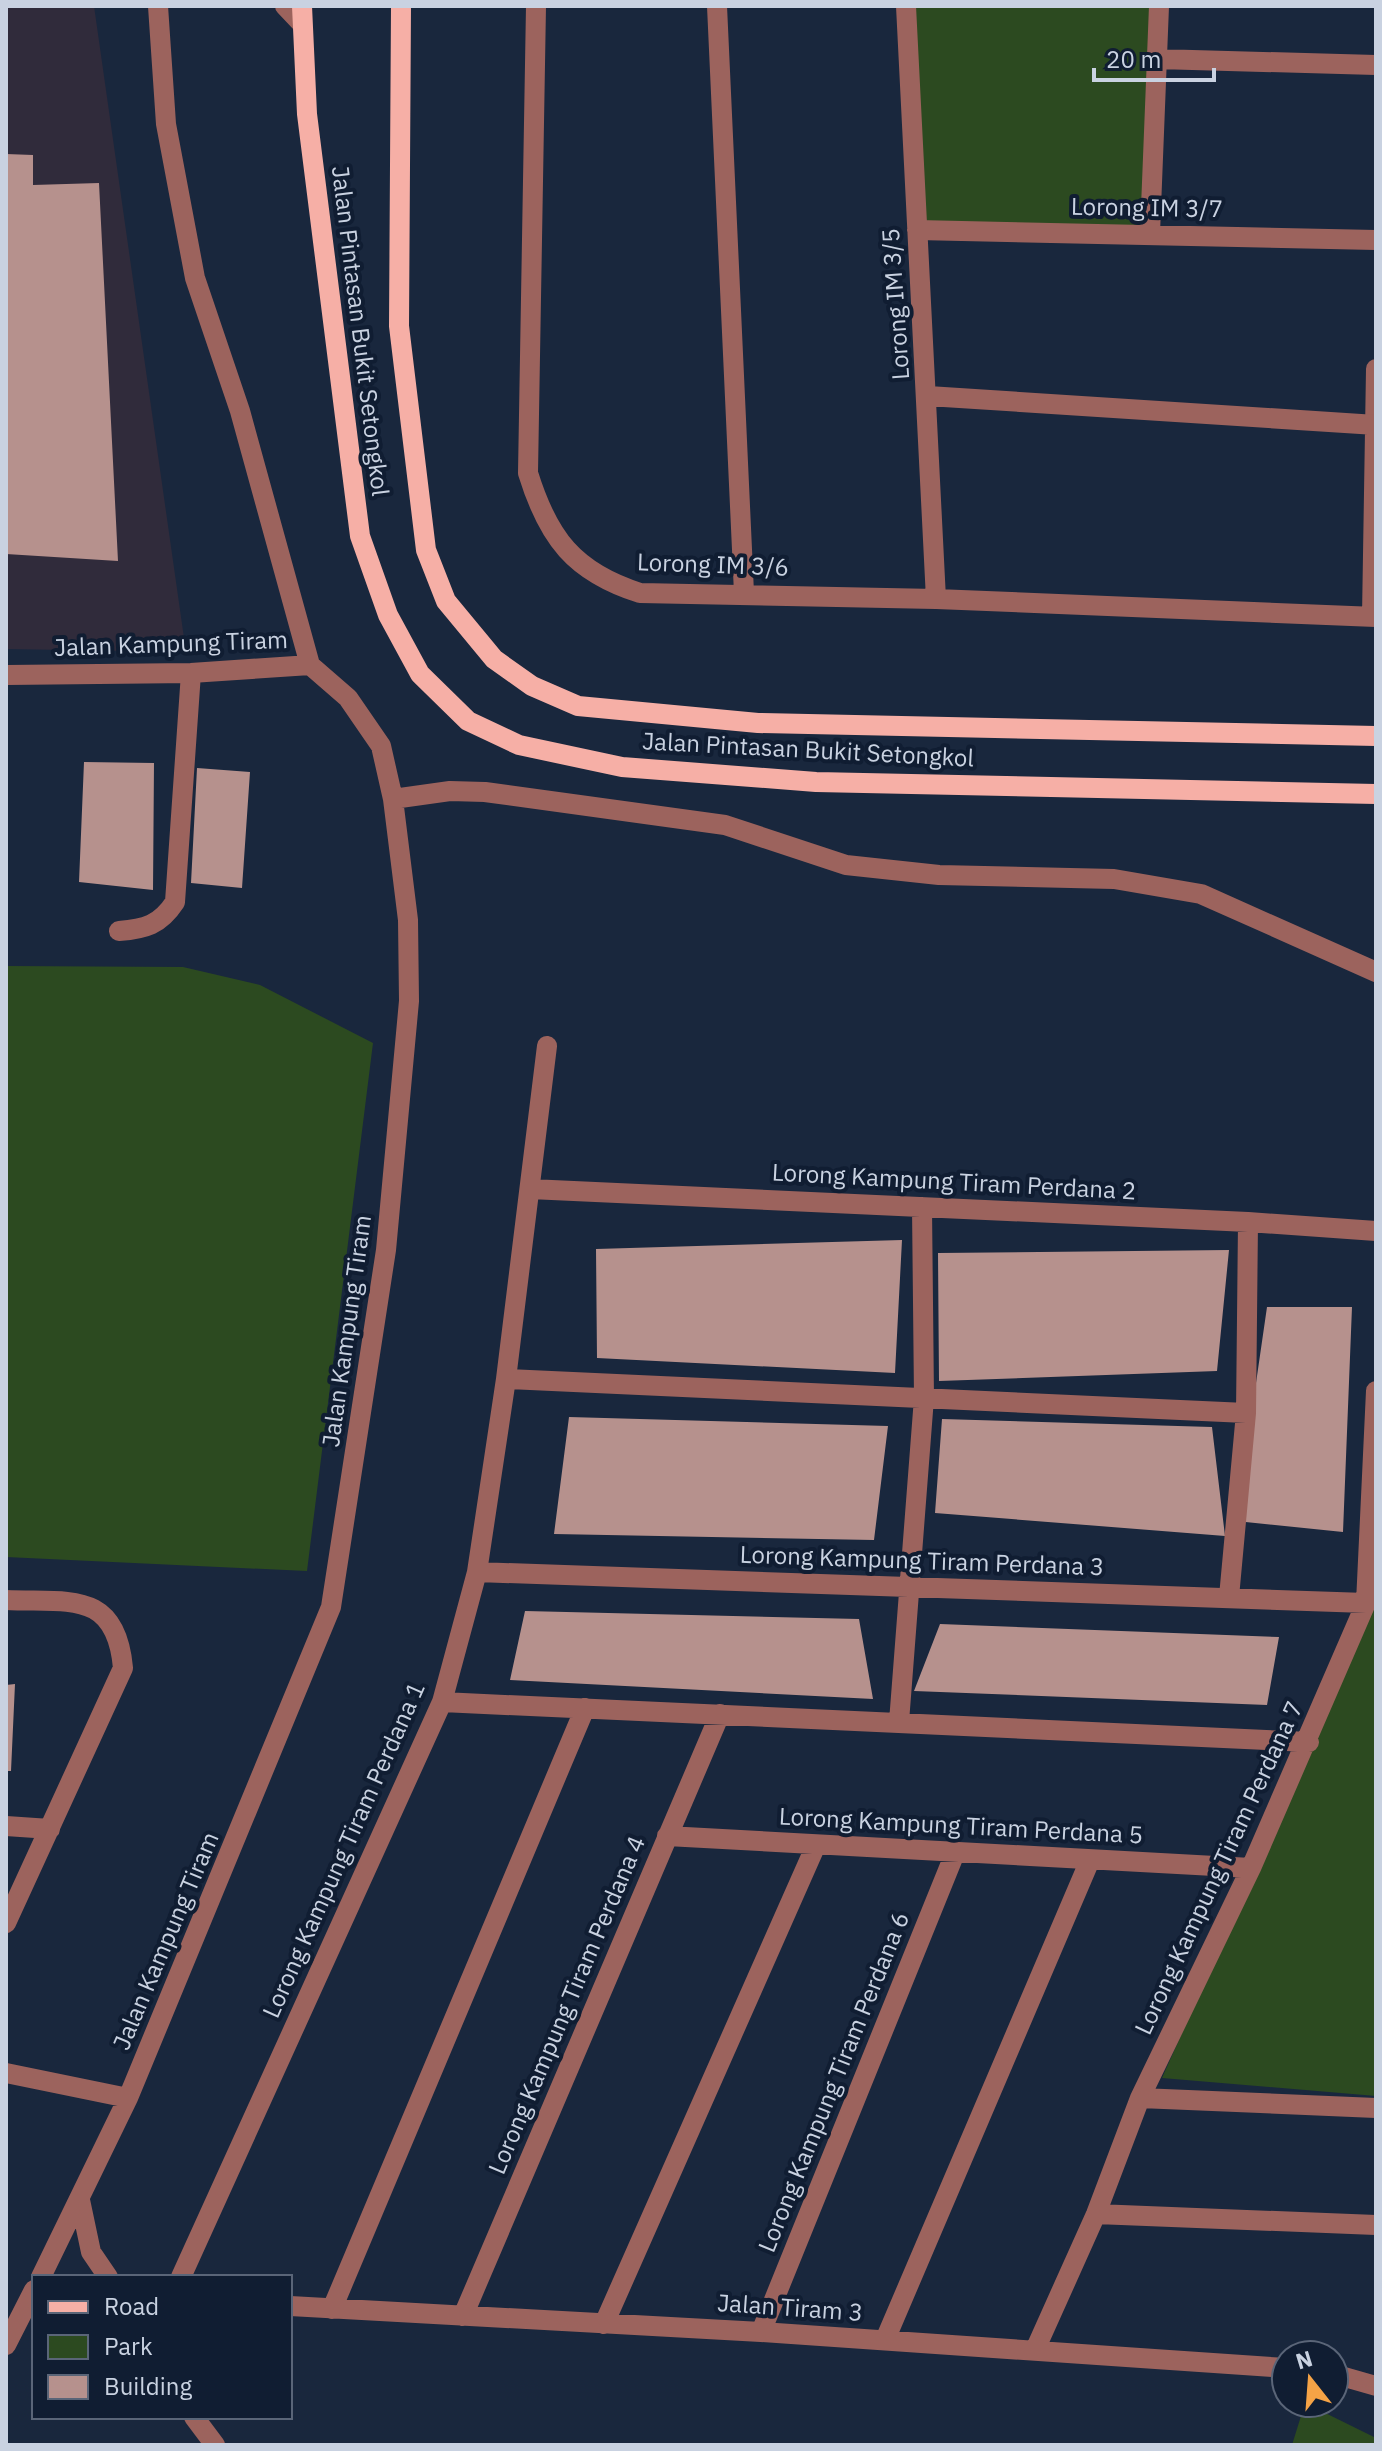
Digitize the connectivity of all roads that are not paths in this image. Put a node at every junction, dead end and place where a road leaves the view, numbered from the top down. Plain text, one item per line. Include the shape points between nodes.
1 (158, 6) edge
2 (285, 6) edge
3 (401, 6) edge
4 (536, 6) edge
5 (717, 6) edge
6 (906, 6) edge
7 (1159, 6) edge
8 (302, 15) edge
9 (1157, 59) junction
10 (1376, 65) edge
11 (917, 230) junction
12 (1150, 233) junction
13 (1376, 240) edge
14 (1376, 369) edge
15 (928, 396) junction
16 (1375, 425) edge
17 (744, 593) junction
18 (936, 599) junction
19 (1374, 617) edge
20 (310, 665) junction
21 (191, 673) junction
22 (6, 675) edge
23 (1376, 736) edge
24 (1376, 794) edge
25 (393, 799) junction
26 (119, 931) dead end
27 (1376, 972) edge
28 (547, 1046) dead end
29 (530, 1189) junction
30 (922, 1207) junction
31 (1248, 1222) junction
32 (1376, 1231) edge
33 (506, 1379) junction
34 (1376, 1391) edge
35 (924, 1398) junction
36 (1246, 1413) junction
37 (477, 1572) junction
38 (911, 1586) junction
39 (1229, 1597) junction
40 (6, 1600) edge
41 (1366, 1603) junction
42 (442, 1702) junction
43 (585, 1708) junction
44 (720, 1714) junction
45 (899, 1722) junction
46 (1309, 1742) junction
47 (6, 1826) edge
48 (50, 1829) junction
49 (667, 1836) junction
50 (816, 1845) junction
51 (955, 1853) junction
52 (1090, 1860) junction
53 (1251, 1868) junction
54 (6, 1923) edge
55 (6, 2073) edge
56 (128, 2098) junction
57 (1140, 2098) junction
58 (1376, 2108) edge
59 (80, 2200) junction
60 (1096, 2214) junction
61 (1376, 2225) edge
62 (42, 2275) edge
63 (107, 2275) edge
64 (182, 2275) edge
65 (32, 2294) edge
66 (292, 2306) edge
67 (332, 2309) junction
68 (463, 2316) junction
69 (604, 2324) junction
70 (761, 2332) junction
71 (885, 2340) junction
72 (6, 2345) edge
73 (1035, 2350) junction
74 (1270, 2367) edge
75 (1350, 2379) edge
76 (1376, 2386) edge
77 (196, 2419) edge
78 (215, 2445) edge

1 - 20 street via 166,124 195,278 240,411
2 - 8 street
3 - 23 main road, Jalan Pintasan Bukit Setongkol via 399,326 426,550 446,601 494,659 532,686 578,706 672,717
4 - 17 street, Lorong IM 3/6 via 528,473 539,508 561,548 607,583 640,593
5 - 17 street
6 - 11 street, Lorong IM 3/5
7 - 9 street
8 - 24 main road, Jalan Pintasan Bukit Setongkol via 307,114 360,536 388,615 420,674 468,721 519,745 622,767 816,782
9 - 10 street
9 - 12 street
11 - 12 street, Lorong IM 3/7
11 - 15 street, Lorong IM 3/5
12 - 13 street, Lorong IM 3/7
14 - 16 street
15 - 16 street
15 - 18 street, Lorong IM 3/5
16 - 19 street
17 - 18 street, Lorong IM 3/6
18 - 19 street, Lorong IM 3/6
20 - 21 street, Jalan Kampung Tiram
20 - 25 street, Jalan Kampung Tiram via 366,719 381,746
21 - 22 street, Jalan Kampung Tiram
21 - 26 street via 175,902 148,929
25 - 27 street via 485,792 725,825 858,867 939,875 1114,879 1201,894
25 - 56 street, Jalan Kampung Tiram via 408,920 404,1083 386,1250 331,1607
28 - 29 street, Lorong Kampung Tiram Perdana 1
29 - 30 street, Lorong Kampung Tiram Perdana 2
29 - 33 street, Lorong Kampung Tiram Perdana 1
30 - 31 street, Lorong Kampung Tiram Perdana 2
30 - 35 street
31 - 32 street, Lorong Kampung Tiram Perdana 2
31 - 36 street
33 - 35 street
33 - 37 street, Lorong Kampung Tiram Perdana 1
34 - 41 street, Lorong Kampung Tiram Perdana 7
35 - 36 street
35 - 38 street
36 - 39 street
37 - 38 street, Lorong Kampung Tiram Perdana 3
37 - 42 street, Lorong Kampung Tiram Perdana 1
38 - 39 street, Lorong Kampung Tiram Perdana 3
38 - 45 street
39 - 41 street, Lorong Kampung Tiram Perdana 3
40 - 48 street via 82,1603 101,1611 115,1629 123,1668
41 - 46 street, Lorong Kampung Tiram Perdana 7
42 - 43 street
42 - 64 street, Lorong Kampung Tiram Perdana 1
43 - 44 street
43 - 67 street
44 - 45 street
44 - 49 street, Lorong Kampung Tiram Perdana 4
45 - 46 street
46 - 53 street, Lorong Kampung Tiram Perdana 7
47 - 48 street
48 - 54 street
49 - 50 street, Lorong Kampung Tiram Perdana 5
49 - 68 street, Lorong Kampung Tiram Perdana 4
50 - 51 street, Lorong Kampung Tiram Perdana 5
50 - 69 street
51 - 52 street, Lorong Kampung Tiram Perdana 5
51 - 70 street, Lorong Kampung Tiram Perdana 6
52 - 53 street, Lorong Kampung Tiram Perdana 5
52 - 71 street
53 - 57 street, Lorong Kampung Tiram Perdana 7
55 - 56 street
56 - 59 street, Jalan Kampung Tiram
57 - 58 street
57 - 60 street, Lorong Kampung Tiram Perdana 7
59 - 62 street, Jalan Kampung Tiram
59 - 63 street via 91,2252
60 - 61 street
60 - 73 street, Lorong Kampung Tiram Perdana 7
65 - 72 street
66 - 67 street, Jalan Tiram 3
67 - 68 street, Jalan Tiram 3
68 - 69 street, Jalan Tiram 3
69 - 70 street, Jalan Tiram 3
70 - 71 street, Jalan Tiram 3
71 - 73 street, Jalan Tiram 3
73 - 74 street, Jalan Tiram 3
75 - 76 street
77 - 78 street

